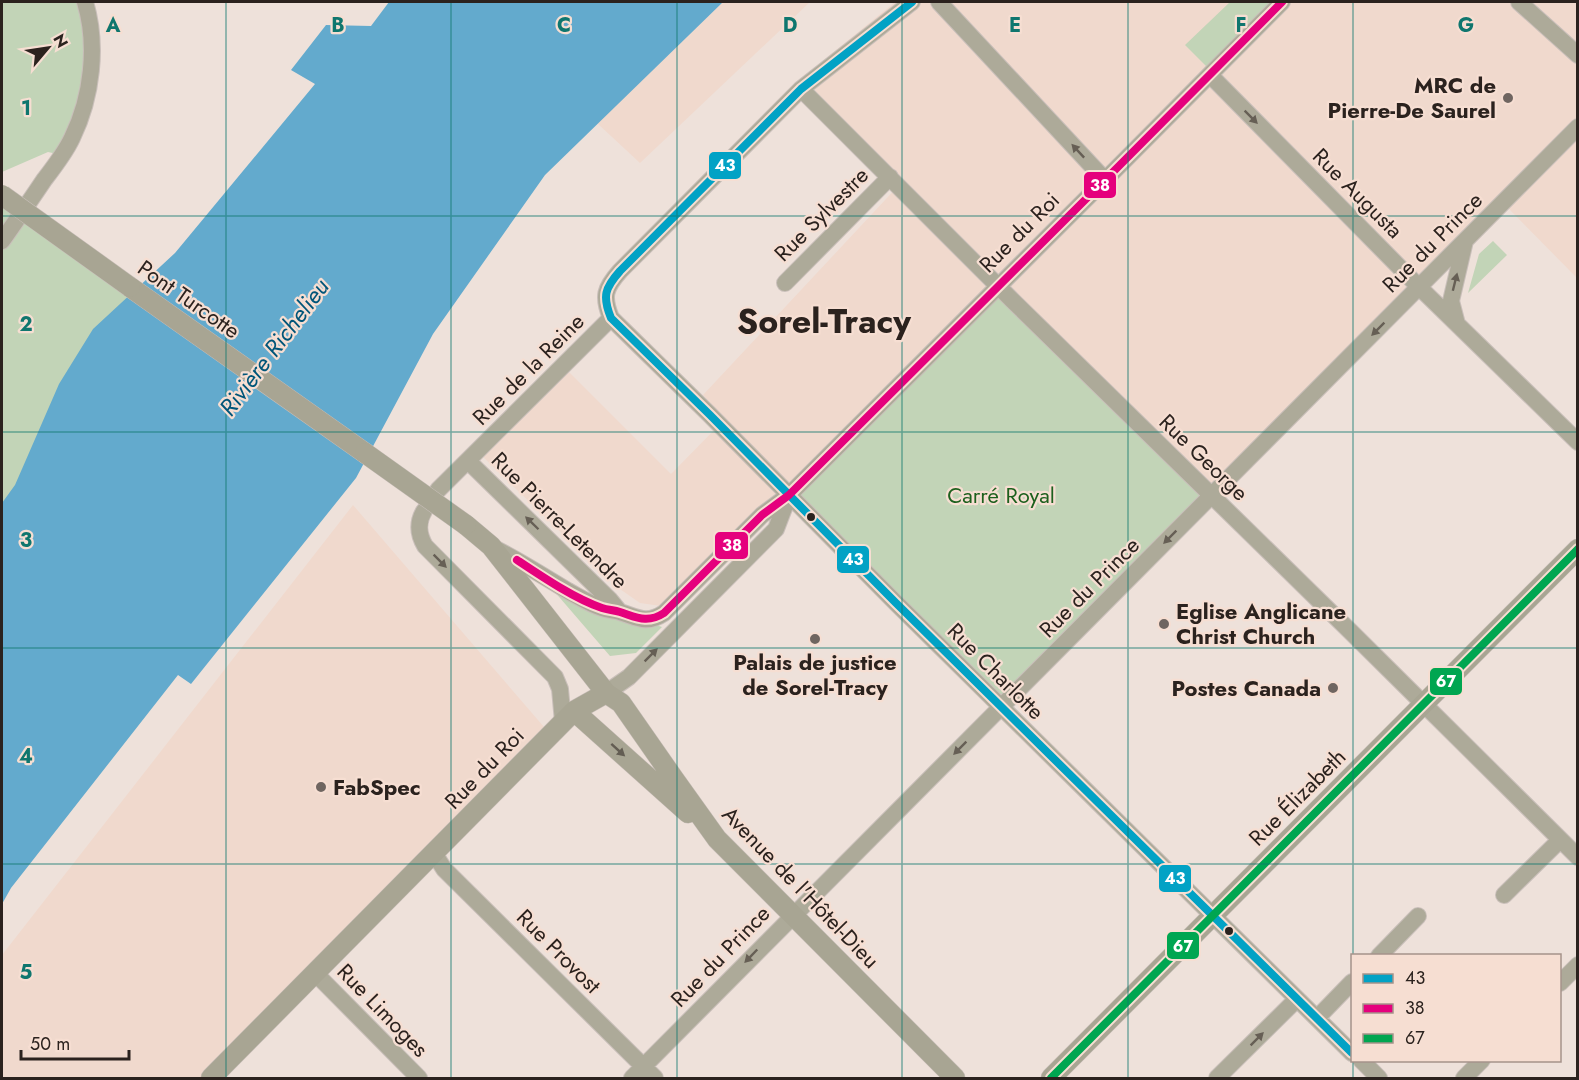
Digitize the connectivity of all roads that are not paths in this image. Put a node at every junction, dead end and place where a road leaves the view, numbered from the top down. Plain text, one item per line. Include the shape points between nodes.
1 (86, 2) edge
2 (912, 2) edge
3 (939, 2) edge
4 (1282, 2) edge
5 (1519, 2) edge
6 (1578, 55) edge
7 (1210, 75) junction
8 (801, 88) junction
9 (1578, 127) edge
10 (890, 177) junction
11 (1105, 180) junction
12 (2, 195) edge
13 (1465, 240) junction
14 (2, 241) edge
15 (784, 283) dead end
16 (999, 286) junction
17 (1419, 287) junction
18 (611, 318) junction
19 (1458, 324) junction
20 (1578, 442) edge
21 (468, 461) junction
22 (438, 490) dead end
23 (789, 495) junction
24 (1212, 496) junction
25 (424, 511) dead end
26 (466, 525) joint
27 (491, 546) junction
28 (1578, 549) edge
29 (619, 611) junction
30 (606, 693) junction
31 (1424, 704) junction
32 (1001, 707) junction
33 (569, 716) junction
34 (702, 818) junction
35 (1560, 840) junction
36 (434, 854) junction
37 (1578, 857) edge
38 (1504, 895) dead end
39 (792, 914) junction
40 (1213, 915) junction
41 (1419, 916) dead end
42 (1381, 954) edge
43 (1578, 965) edge
44 (315, 973) junction
45 (1561, 982) edge
46 (1351, 984) edge
47 (1297, 999) junction
48 (1317, 1018) junction
49 (1351, 1051) edge
50 (1363, 1062) edge
51 (1480, 1062) edge
52 (643, 1075) edge
53 (211, 1078) edge
54 (419, 1078) edge
55 (955, 1078) edge
56 (1051, 1078) edge
57 (1217, 1078) edge
58 (1379, 1078) edge
59 (1464, 1078) edge

1 - 14 street via 91,27 90,74 78,126
2 - 8 street, Rue de la Reine
11 -> 3 street
4 - 7 street, Rue du Roi
5 - 6 street
7 - 11 street, Rue du Roi
7 -> 17 street, Rue Augusta
8 - 10 street, Rue George
8 - 18 street, Rue de la Reine via 609,283 606,301
9 - 13 street, Rue du Prince
10 - 15 street, Rue Sylvestre
10 - 16 street, Rue George
11 - 16 street, Rue du Roi
12 - 26 main road, Pont Turcotte, bridge
13 - 17 street, Rue du Prince
19 -> 13 street via 1451,301
16 - 23 street, Rue du Roi
16 - 24 street, Rue George
17 - 19 street, Rue Augusta
17 -> 24 street, Rue du Prince
18 - 21 street, Rue de la Reine
18 - 23 street, Rue Charlotte
19 - 20 street, Rue Augusta
21 - 22 street, Rue de la Reine
29 -> 21 street, Rue Pierre-Letendre
23 - 29 street, Rue du Roi via 762,514 664,614 644,620
30 -> 23 street, Rue du Roi via 629,677 776,529
23 - 32 street, Rue Charlotte
24 - 31 street, Rue George
24 -> 32 street, Rue du Prince
25 -> 33 street via 419,529 425,546 555,676
26 - 27 main road, Avenue de l'Hôtel-Dieu
27 - 29 street, Rue du Roi via 590,603
27 - 30 main road, Avenue de l'Hôtel-Dieu
28 - 31 main road, Rue Élizabeth
30 - 33 main road, Rue du Roi
30 - 34 main road, Avenue de l'Hôtel-Dieu via 621,703
31 - 35 street, Rue George
31 - 40 main road, Rue Élizabeth
32 -> 39 street, Rue du Prince
32 - 40 street, Rue Charlotte
33 -> 34 main road via 687,813
33 - 36 main road, Rue du Roi
34 - 39 main road, Avenue de l'Hôtel-Dieu via 717,839
35 - 37 street, Rue George
35 - 38 street
36 - 44 main road, Rue du Roi
36 - 52 street, Rue Provost
39 -> 52 street, Rue du Prince
39 - 55 main road, Avenue de l'Hôtel-Dieu
40 - 47 street, Rue Charlotte
40 - 56 main road, Rue Élizabeth
41 - 42 street
43 - 45 street
44 - 53 main road, Rue du Roi
44 - 54 street, Rue Limoges
46 - 48 street
47 - 48 street, Rue Charlotte
57 -> 47 street
48 - 49 street, Rue Charlotte
50 - 58 street
51 - 59 street

